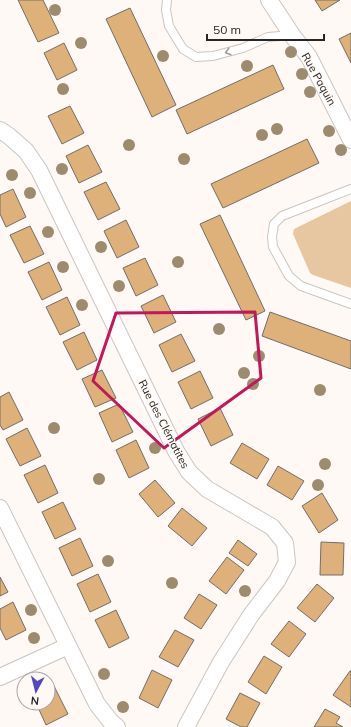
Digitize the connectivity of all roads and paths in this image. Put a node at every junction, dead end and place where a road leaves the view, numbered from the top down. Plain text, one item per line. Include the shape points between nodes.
1 (167, 0) edge
2 (269, 0) edge
3 (292, 36) junction
4 (0, 130) edge
5 (351, 140) edge
6 (351, 189) edge
7 (351, 304) edge
8 (0, 508) edge
9 (68, 646) junction
10 (0, 677) edge
11 (116, 727) edge
12 (186, 727) edge

3 -> 1 lane via 268,37 243,48 213,56 196,57 183,49 169,26
2 - 3 street, Rue Paquin
3 - 5 street, Rue Paquin via 310,57
4 - 12 street, Rue des Clématites via 26,151 39,170 176,451 189,472 207,489 272,527 285,543 287,562 277,581 251,614 221,662
6 - 7 lane via 282,216 274,224 272,237 273,247 288,276 301,286
8 - 9 street
9 - 10 street
9 - 11 street via 97,704

